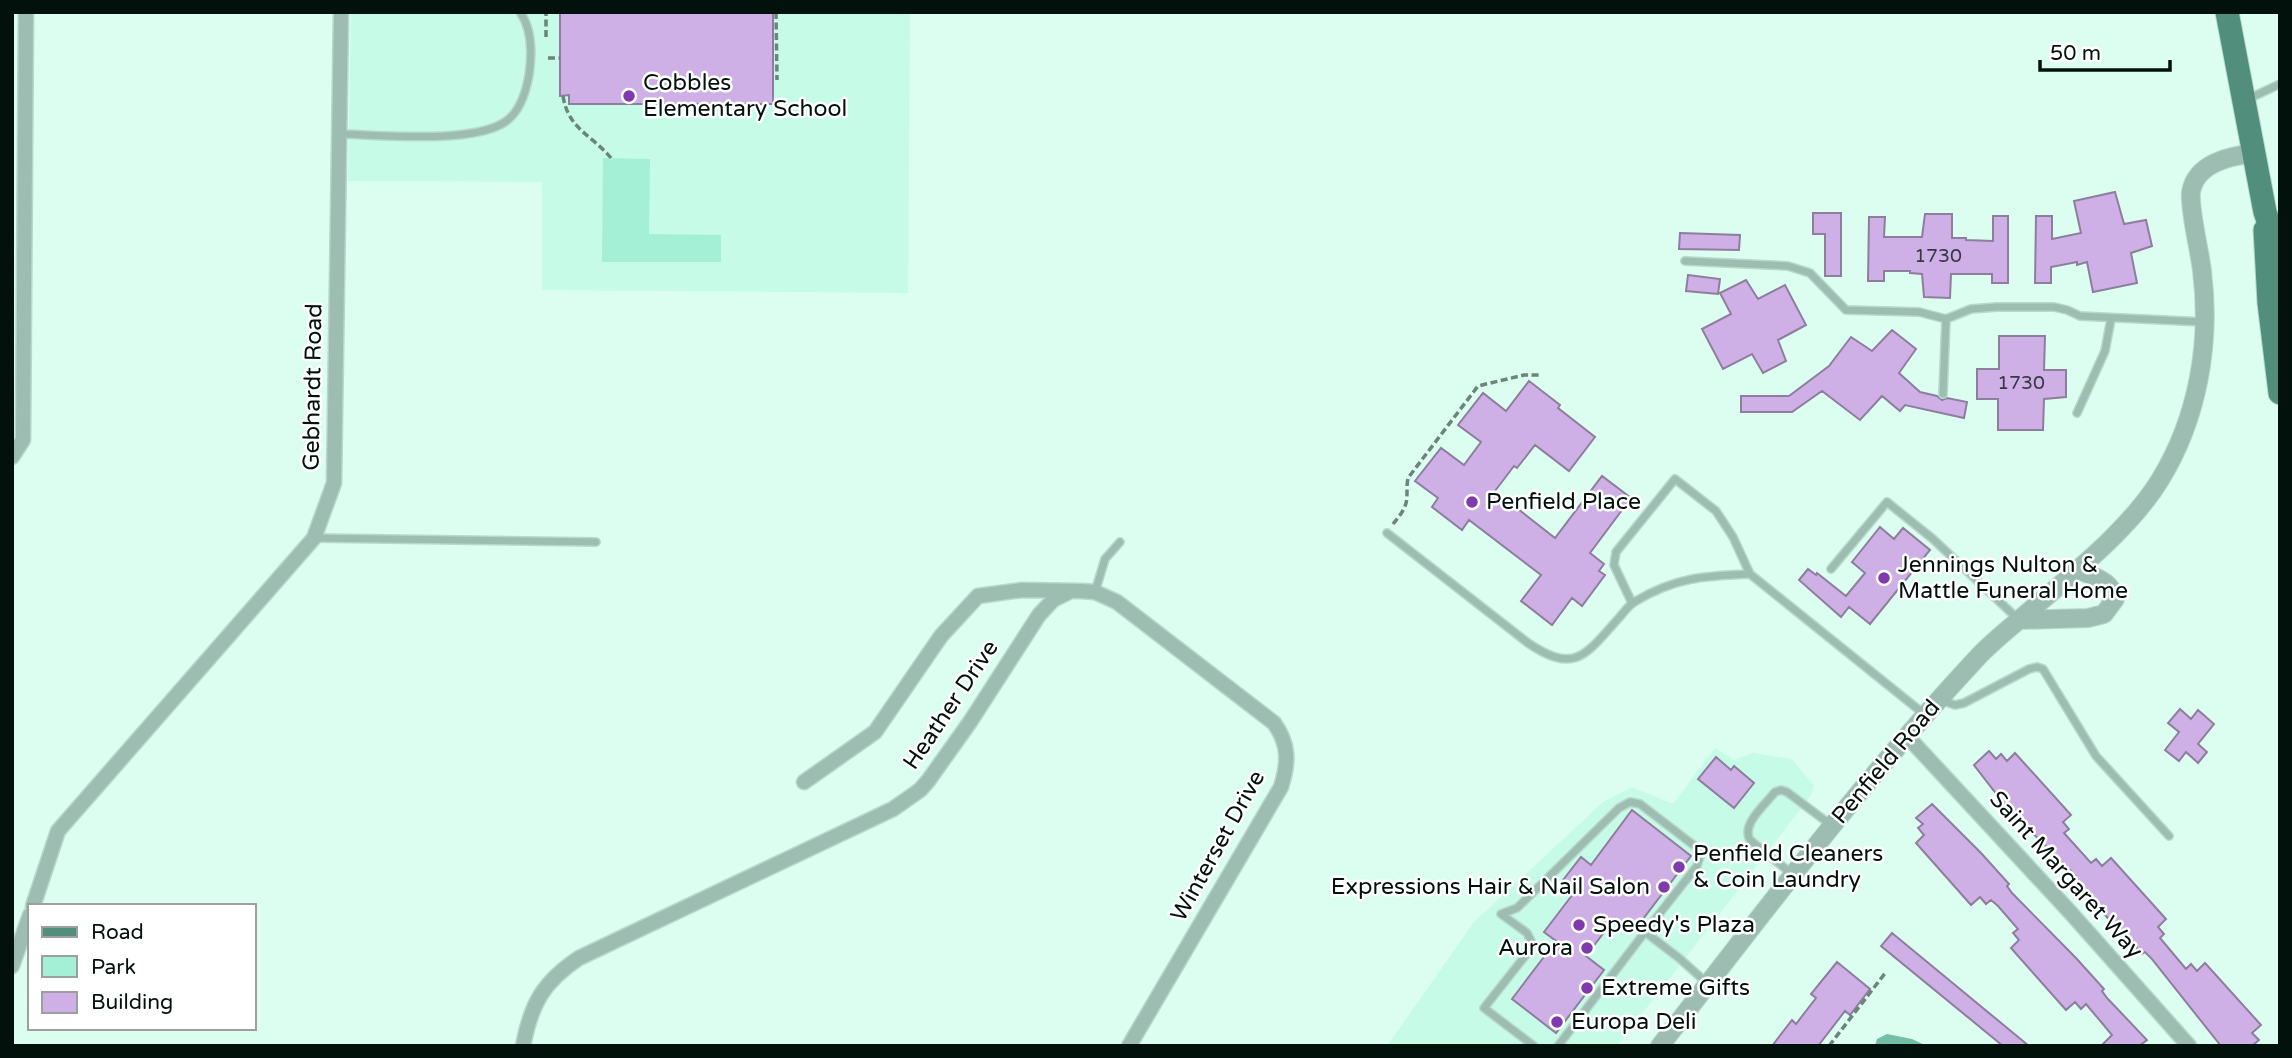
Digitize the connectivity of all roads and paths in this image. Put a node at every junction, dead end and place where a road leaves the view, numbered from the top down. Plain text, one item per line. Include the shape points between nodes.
1 (26, 12) edge
2 (341, 12) edge
3 (520, 12) edge
4 (546, 12) edge
5 (776, 12) edge
6 (2227, 12) edge
7 (546, 37) dead end
8 (548, 58) dead end
9 (560, 58) dead end
10 (777, 80) dead end
11 (2280, 84) edge
12 (564, 96) dead end
13 (2244, 101) junction
14 (340, 134) junction
15 (2254, 153) junction
16 (611, 158) dead end
17 (2272, 211) edge
18 (2280, 255) edge
19 (1685, 261) dead end
20 (1946, 319) junction
21 (2111, 319) junction
22 (2205, 322) junction
23 (1539, 374) dead end
24 (2280, 393) edge
25 (1943, 394) dead end
26 (2077, 413) dead end
27 (12, 457) edge
28 (1387, 533) joint
29 (314, 538) junction
30 (596, 541) dead end
31 (1120, 542) dead end
32 (1831, 569) dead end
33 (2077, 569) junction
34 (1751, 574) junction
35 (1088, 591) junction
36 (1632, 603) junction
37 (2019, 620) junction
38 (1938, 699) junction
39 (1925, 714) junction
40 (1907, 736) junction
41 (804, 782) dead end
42 (1832, 825) junction
43 (2169, 836) dead end
44 (1792, 875) junction
45 (34, 904) edge
46 (28, 921) edge
47 (1645, 932) junction
48 (12, 967) edge
49 (1886, 972) dead end
50 (1707, 983) junction
51 (1668, 1043) edge
52 (523, 1046) edge
53 (1129, 1046) edge
54 (1534, 1046) edge
55 (1558, 1046) edge
56 (1829, 1046) edge
57 (2189, 1046) edge

1 - 27 street via 23,440
2 - 14 street, Gebhardt Road
3 - 14 lane via 526,20 529,73 517,110 506,121 461,135
4 - 7 path
5 - 10 path
6 - 13 main road
8 - 9 path
11 - 13 lane
12 - 16 path via 565,111 576,127
13 - 15 main road
14 - 29 street, Gebhardt Road via 334,483
15 - 17 main road
15 - 22 street, Penfield Road via 2212,163 2191,191
17 - 18 main road
17 - 24 main road via 2266,270
19 - 20 lane via 1788,266 1810,273 1846,310 1919,312
20 - 21 lane via 1971,309 2054,307
20 - 25 lane
21 - 22 lane
21 - 26 lane via 2105,351
22 - 33 street, Penfield Road via 2200,370 2181,441 2137,512
23 - 28 path via 1478,386 1408,478 1405,508
28 - 36 lane via 1547,655 1569,660 1589,651
29 - 30 lane
29 - 45 street, Gebhardt Road via 58,831
31 - 35 lane
32 - 37 lane via 1886,502 1933,539
33 - 37 street, Penfield Road
33 - 37 street via 2109,584 2115,600 2104,614
34 - 36 lane via 1702,576
34 - 36 lane via 1716,511 1675,479 1616,552 1614,565
34 - 39 lane
35 - 41 street, Heather Drive via 1022,590 978,596 941,636 874,732
35 - 52 street, Heather Drive via 1066,593 1039,615 971,722 920,790 893,809 563,968 542,990 528,1020
35 - 53 street, Winterset Drive via 1117,602 1274,723 1284,736 1287,751 1281,786
37 - 38 street, Penfield Road via 1983,650
38 - 39 street, Penfield Road
38 - 43 lane via 1964,703 2029,669 2043,670 2096,756
39 - 40 street, Penfield Road
40 - 42 street, Penfield Road
40 - 57 street, Saint Margaret Way
42 - 44 street, Penfield Road
42 - 44 lane via 1787,792 1774,792 1746,834
44 - 50 street, Penfield Road
46 - 48 street
47 - 50 lane
47 - 54 lane via 1700,856 1696,847 1640,804 1630,802 1517,908 1501,914 1527,933 1532,943 1484,1008
47 - 55 lane
49 - 56 path
50 - 51 street, Penfield Road

